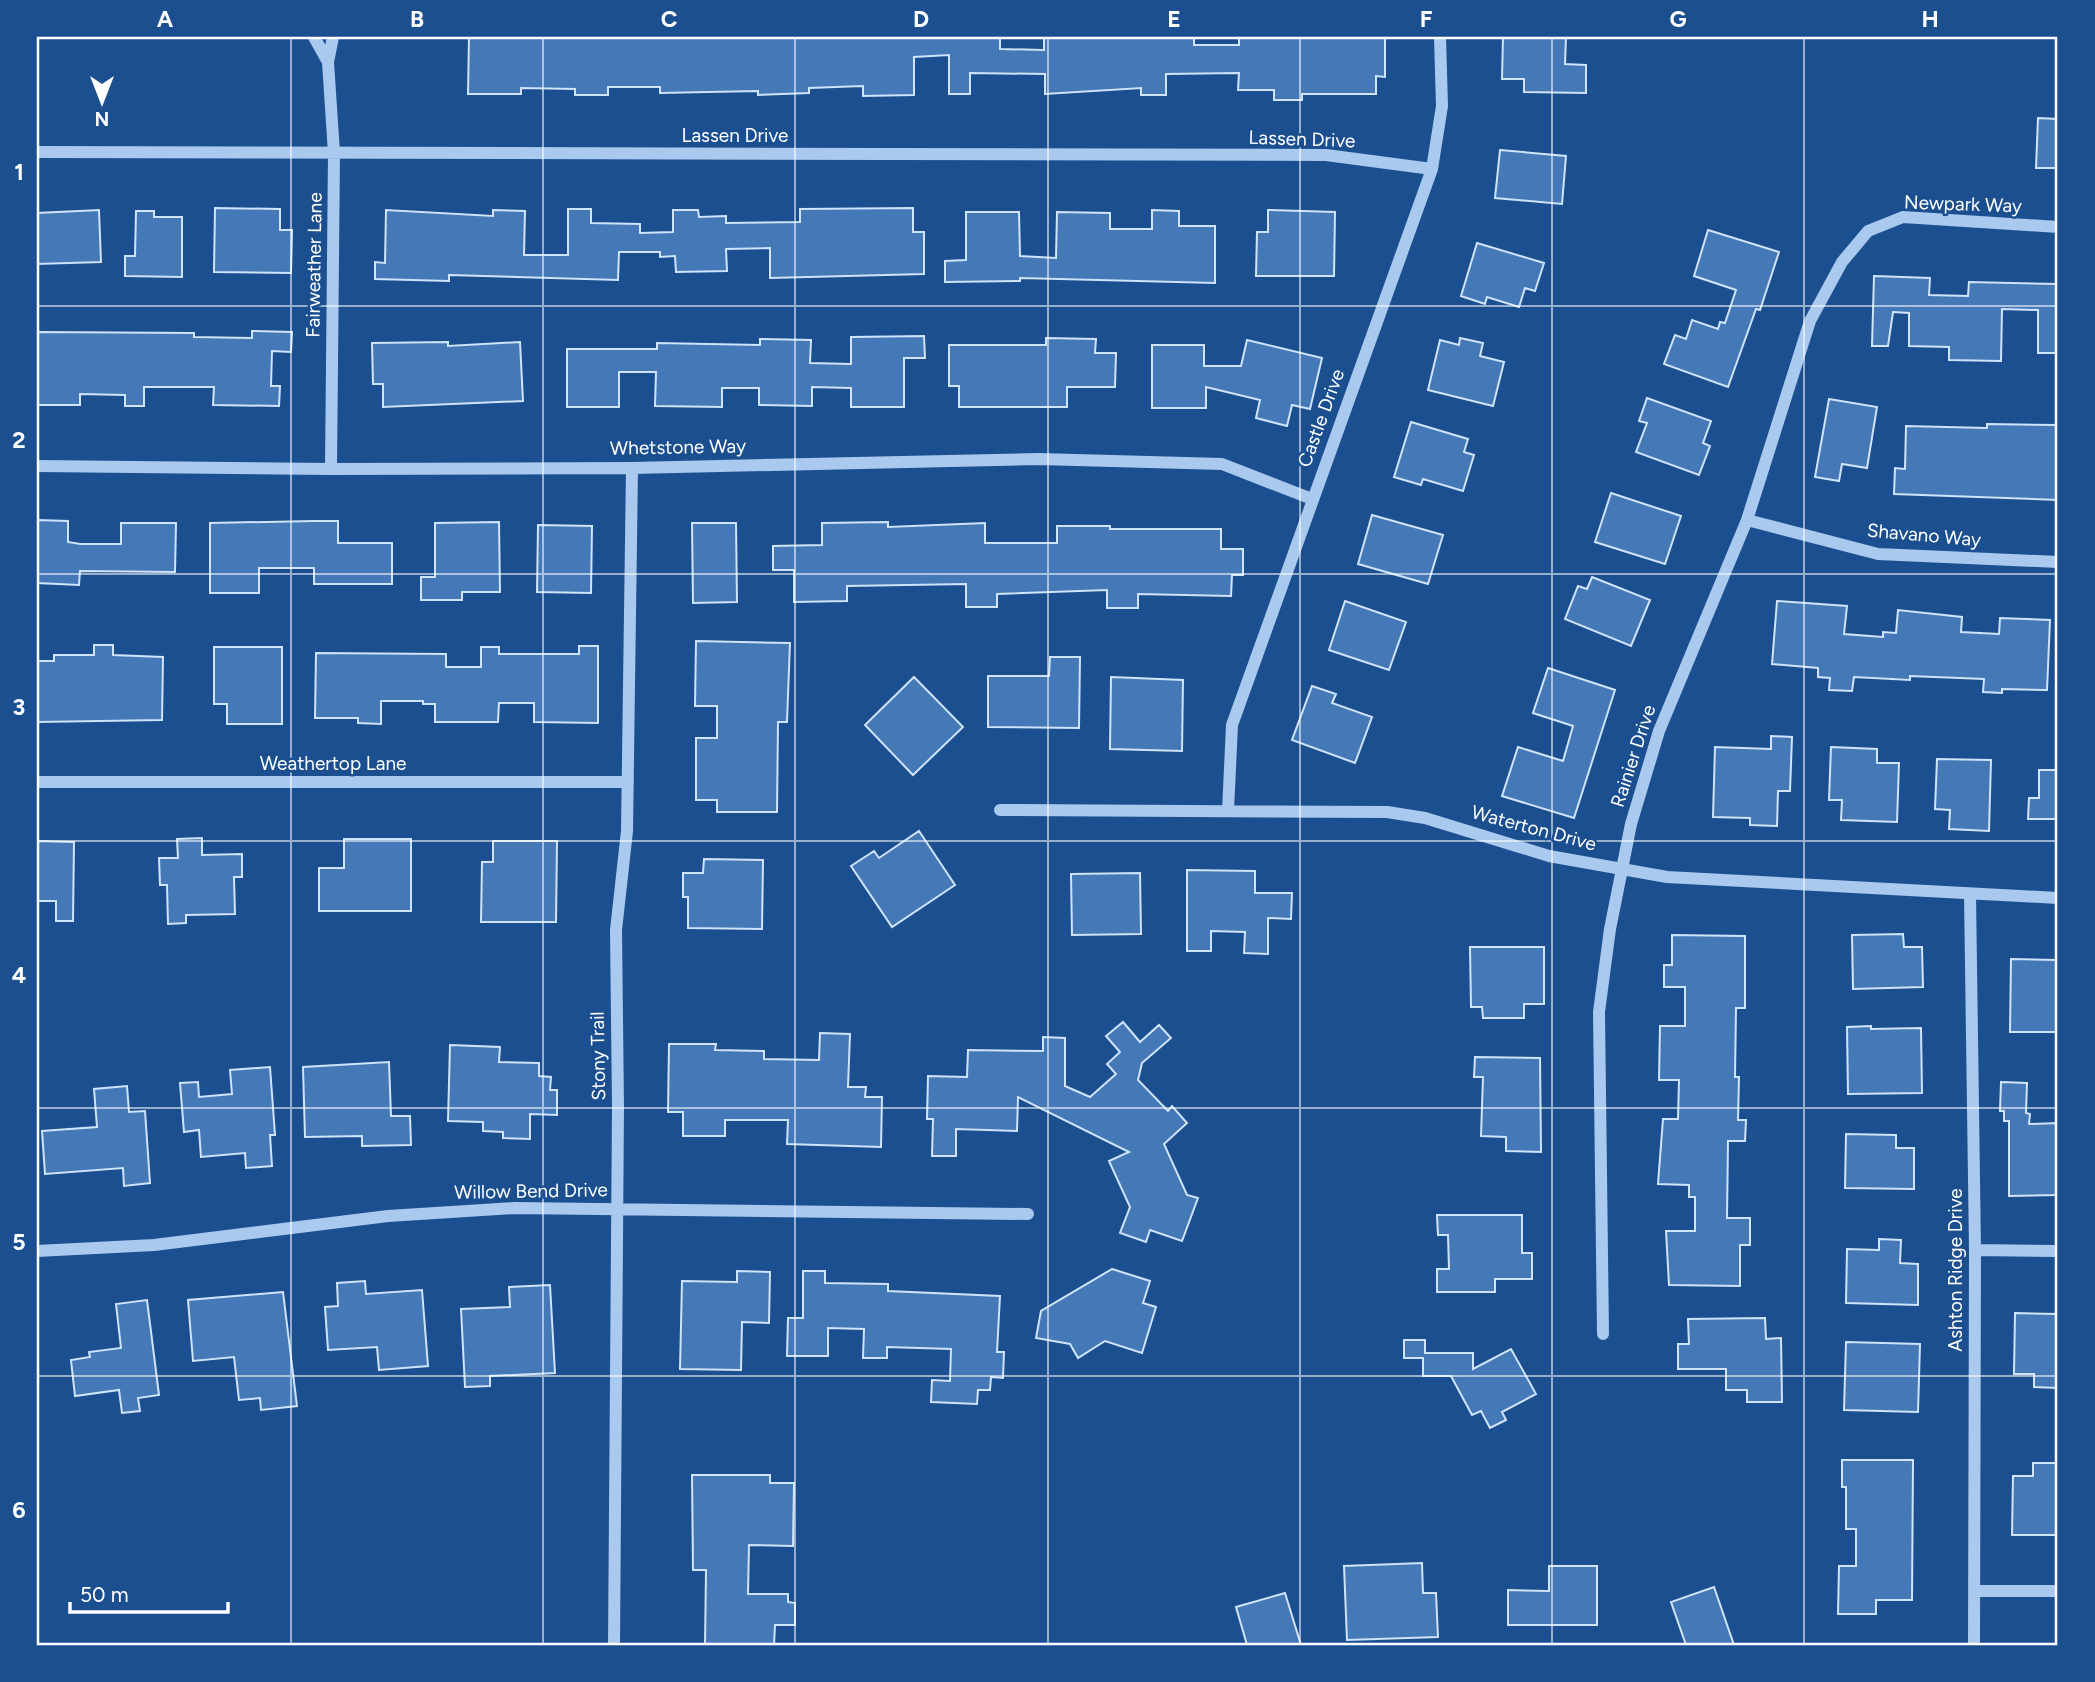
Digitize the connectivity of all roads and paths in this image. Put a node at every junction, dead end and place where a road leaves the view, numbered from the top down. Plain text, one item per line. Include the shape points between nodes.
1 (314, 37) edge
2 (333, 37) edge
3 (1440, 37) edge
4 (328, 61) junction
5 (37, 152) edge
6 (334, 153) junction
7 (1432, 169) junction
8 (2058, 227) edge
9 (1868, 231) joint
10 (37, 466) edge
11 (632, 467) junction
12 (331, 469) junction
13 (1312, 499) junction
14 (1747, 520) junction
15 (2058, 562) edge
16 (37, 782) edge
17 (628, 782) junction
18 (999, 810) dead end
19 (1228, 811) junction
20 (1622, 871) junction
21 (1970, 894) junction
22 (2058, 898) edge
23 (616, 1209) junction
24 (1028, 1214) dead end
25 (1975, 1250) junction
26 (37, 1251) edge
27 (2058, 1251) edge
28 (1603, 1334) dead end
29 (1974, 1591) junction
30 (2058, 1591) edge
31 (614, 1645) edge
32 (1974, 1645) edge

1 - 4 street, Fairweather Lane
2 - 4 street, Fairweather Lane
3 - 7 street, Castle Drive via 1442,106
4 - 6 street, Fairweather Lane
5 - 6 street, Lassen Drive
6 - 7 street, Lassen Drive via 1326,156
6 - 12 street, Fairweather Lane
7 - 13 street, Castle Drive
8 - 9 street, Newpark Way via 1903,217
9 - 14 street, Rainier Drive via 1842,262 1810,321
10 - 12 street, Whetstone Way
11 - 12 street, Whetstone Way
11 - 13 street, Whetstone Way via 1039,460 1222,464
11 - 17 street, Stony Trail
13 - 19 street, Castle Drive via 1232,725
14 - 15 street, Shavano Way via 1878,554
14 - 20 street, Rainier Drive via 1659,731
16 - 17 street, Weathertop Lane
17 - 23 street, Stony Trail via 616,930
18 - 19 street, Waterton Drive
19 - 20 street, Waterton Drive via 1387,812
20 - 21 street, Waterton Drive
20 - 28 street, Rainier Drive via 1599,1012
21 - 22 street, Waterton Drive
21 - 25 street, Ashton Ridge Drive
23 - 24 street, Willow Bend Drive
23 - 26 street, Willow Bend Drive via 515,1208 388,1216 154,1245
23 - 31 street, Stony Trail
25 - 27 street
25 - 29 street, Ashton Ridge Drive
29 - 30 street
29 - 32 street, Ashton Ridge Drive

